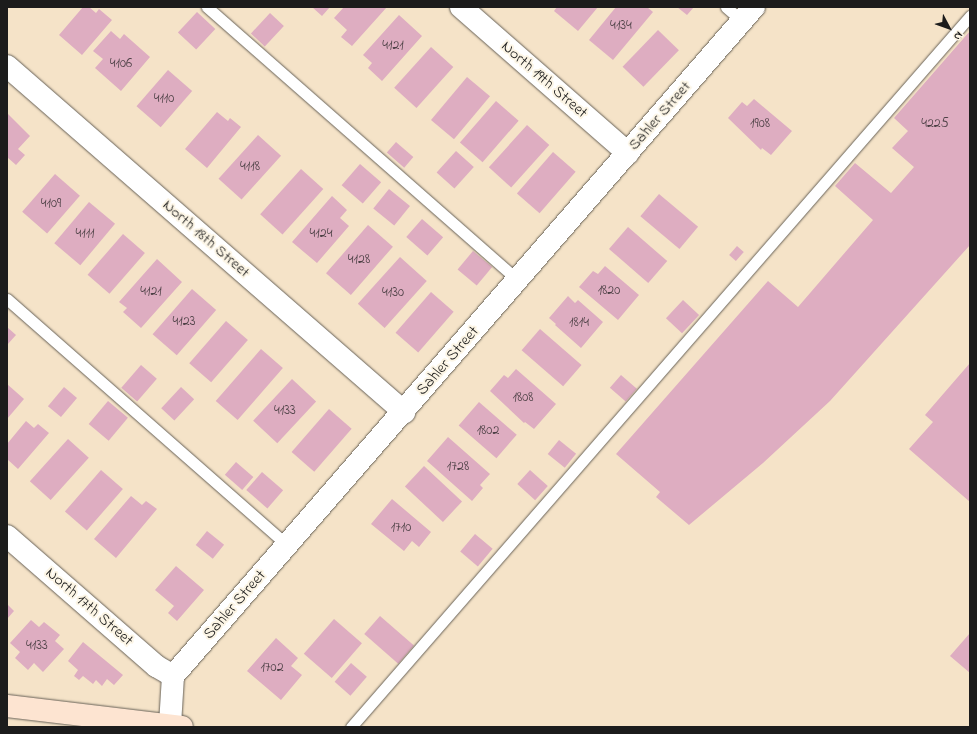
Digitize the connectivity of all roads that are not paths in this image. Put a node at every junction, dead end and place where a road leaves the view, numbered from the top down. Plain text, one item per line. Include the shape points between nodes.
1 (207, 7) edge
2 (461, 7) edge
3 (726, 7) edge
4 (748, 14) edge
5 (970, 16) edge
6 (7, 66) edge
7 (628, 153) junction
8 (518, 280) junction
9 (7, 299) edge
10 (404, 412) junction
11 (7, 536) edge
12 (287, 545) junction
13 (173, 676) junction
14 (7, 706) edge
15 (176, 726) edge
16 (351, 727) edge

1 - 8 lane
2 - 7 street, North 19th Street
3 - 4 lane
4 - 7 street, Sahler Street
5 - 16 lane
6 - 10 street, North 18th Street
7 - 8 street, Sahler Street
8 - 10 street, Sahler Street
9 - 12 lane
10 - 12 street, Sahler Street
11 - 13 street, North 17th Street via 156,666
12 - 13 street, Sahler Street
13 - 15 street
14 - 15 main road

